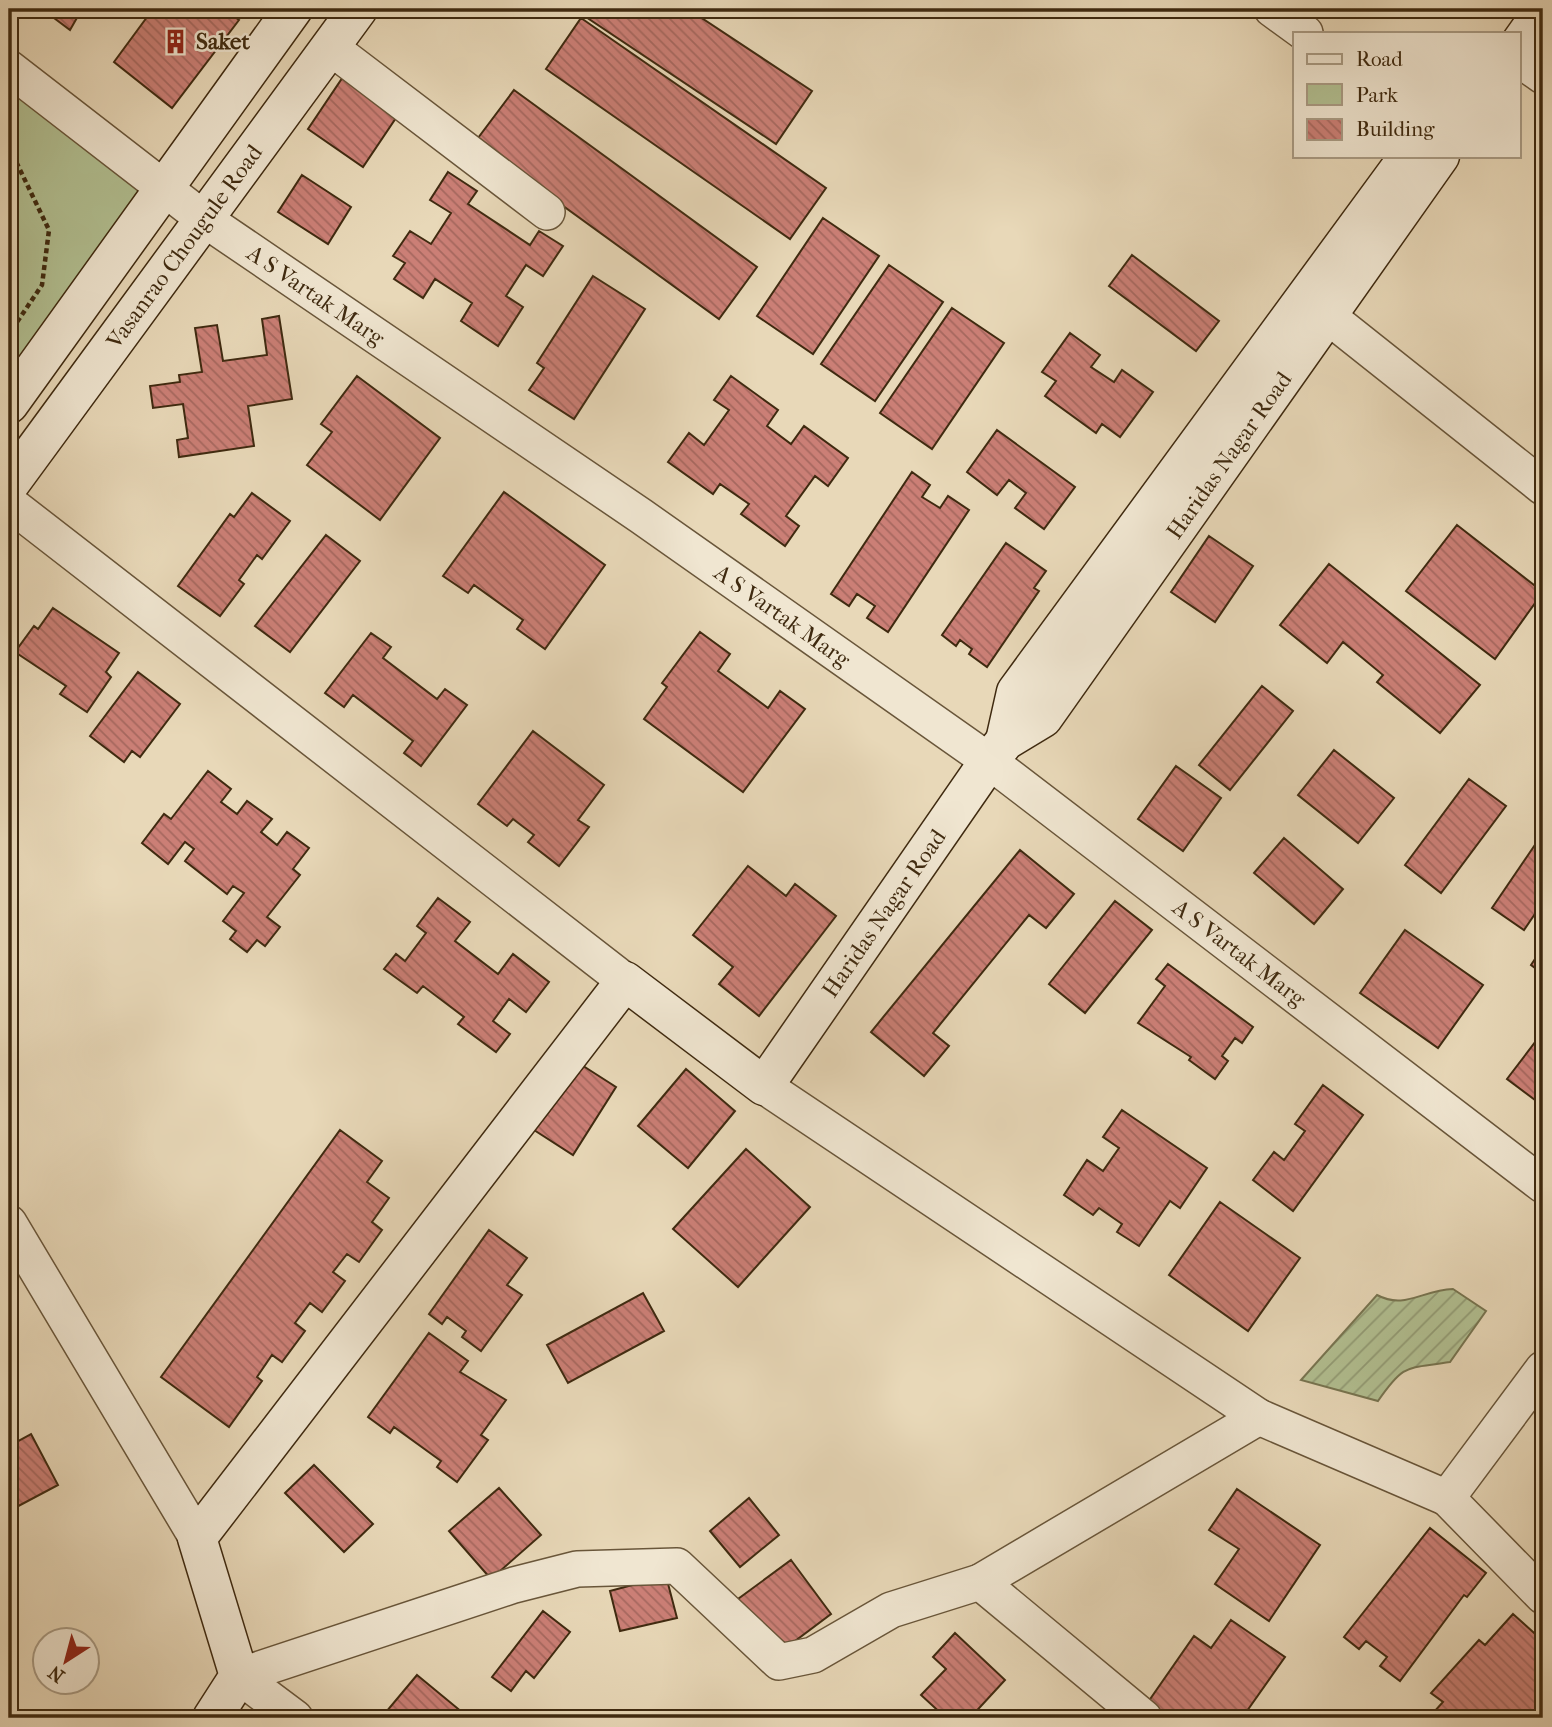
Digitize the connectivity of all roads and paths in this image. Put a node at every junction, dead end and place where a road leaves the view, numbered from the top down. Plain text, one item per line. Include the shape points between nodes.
1 (293, 9) edge
2 (358, 9) edge
3 (1272, 9) edge
4 (1516, 9) edge
5 (1543, 11) edge
6 (1304, 32) edge
7 (1499, 32) edge
8 (1520, 44) edge
9 (330, 47) junction
10 (1520, 60) edge
11 (9, 68) edge
12 (1543, 76) edge
13 (9, 147) edge
14 (1408, 158) edge
15 (1438, 158) edge
16 (164, 189) junction
17 (547, 212) dead end
18 (204, 219) junction
19 (1316, 307) junction
20 (9, 334) edge
21 (9, 404) edge
22 (9, 485) edge
23 (1543, 487) edge
24 (9, 503) edge
25 (997, 751) junction
26 (625, 981) junction
27 (764, 1086) junction
28 (1543, 1185) edge
29 (9, 1223) edge
30 (1543, 1369) edge
31 (1259, 1417) junction
32 (1447, 1498) junction
33 (197, 1538) junction
34 (980, 1582) junction
35 (1543, 1596) edge
36 (239, 1676) junction
37 (212, 1718) edge
38 (295, 1718) edge
39 (1144, 1718) edge

1 - 16 street
2 - 9 street, Vasanrao Chougule Road
3 - 6 street
4 - 7 street
5 - 8 street
9 - 17 street
9 - 18 street, Vasanrao Chougule Road
10 - 12 street
11 - 16 street, A S Vartak Marg
13 - 20 path via 49,230 42,285
14 - 19 street, Haridas Nagar Road
15 - 19 street, Haridas Nagar Road
16 - 18 street, A S Vartak Marg
16 - 21 street
18 - 22 street, Vasanrao Chougule Road
18 - 25 street, A S Vartak Marg
19 - 23 street
19 - 25 street, Haridas Nagar Road via 1043,718
24 - 26 street
25 - 27 street, Haridas Nagar Road
25 - 28 street, A S Vartak Marg
26 - 27 street
26 - 33 street
27 - 31 street
29 - 33 street
30 - 32 street
31 - 32 street
31 - 34 street
32 - 35 street
33 - 36 street
34 - 36 street via 891,1611 813,1655 779,1662 677,1566 577,1569 514,1585
34 - 39 street
36 - 37 street
36 - 38 street

